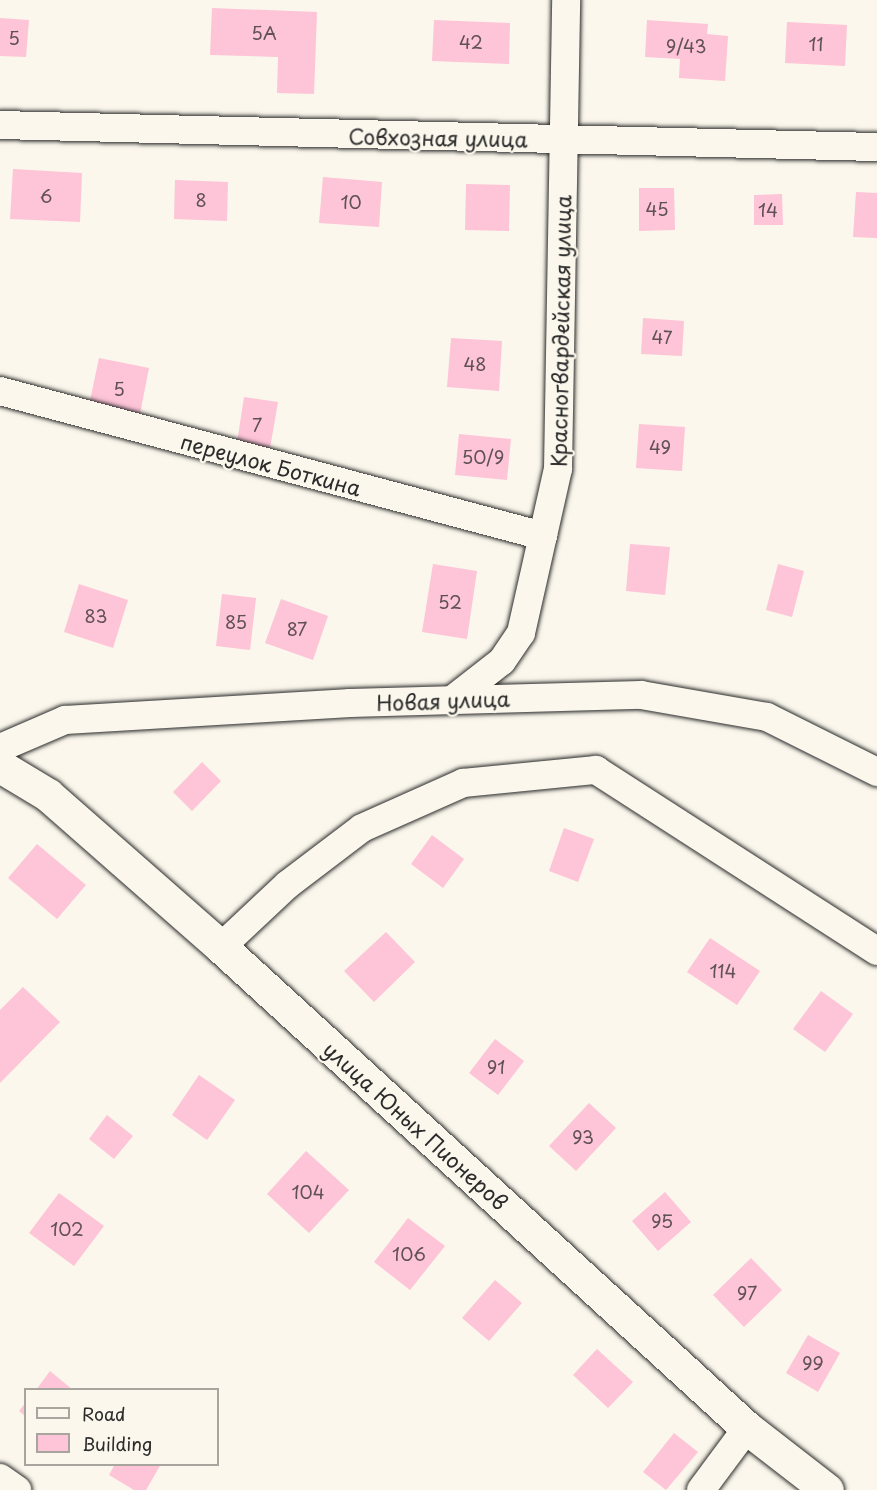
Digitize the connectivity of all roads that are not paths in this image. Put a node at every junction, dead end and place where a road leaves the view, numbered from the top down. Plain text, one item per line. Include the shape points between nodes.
1 (566, 0) edge
2 (0, 125) edge
3 (564, 140) junction
4 (877, 147) edge
5 (0, 391) edge
6 (543, 536) junction
7 (452, 700) junction
8 (0, 748) edge
9 (0, 766) edge
10 (877, 772) edge
11 (221, 947) junction
12 (877, 951) edge
13 (747, 1428) junction
14 (0, 1478) edge
15 (17, 1490) edge
16 (701, 1490) edge
17 (827, 1490) edge

1 - 3 street, Красногвардейская улица
2 - 3 street, Совхозная улица
3 - 4 street, Совхозная улица
3 - 6 street, Красногвардейская улица via 560,436
5 - 6 street, переулок Боткина
6 - 7 street, Красногвардейская улица via 514,648
7 - 8 street, Новая улица via 65,720
7 - 10 street, Новая улица via 642,695 767,717
9 - 11 main road, улица Юных Пионеров via 48,795
11 - 12 street via 287,885 362,828 463,783 596,770
11 - 13 main road, улица Юных Пионеров
13 - 16 street
13 - 17 main road, улица Юных Пионеров
14 - 15 street

